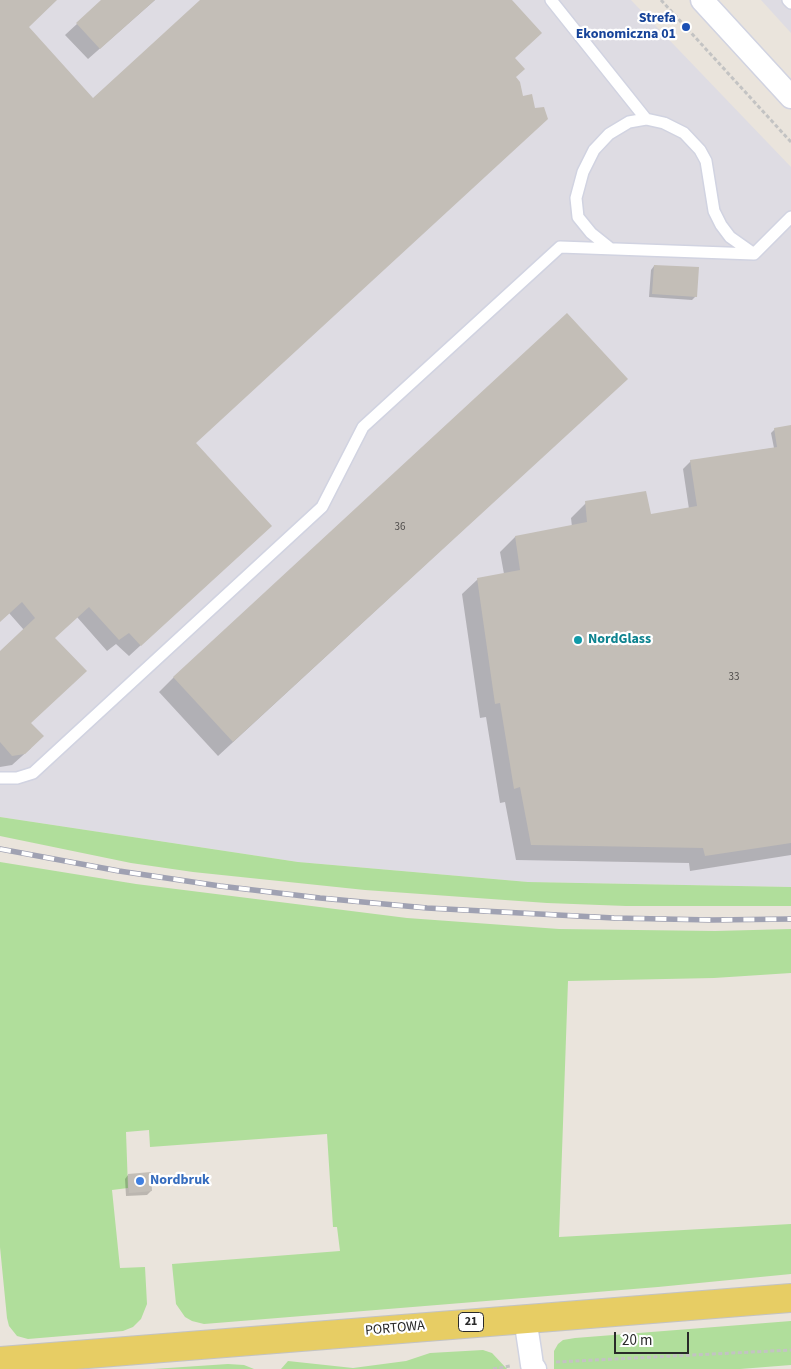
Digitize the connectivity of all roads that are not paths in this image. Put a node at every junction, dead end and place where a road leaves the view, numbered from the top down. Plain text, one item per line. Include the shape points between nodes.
1 (551, 0) edge
2 (702, 0) edge
3 (788, 0) edge
4 (791, 3) edge
5 (791, 97) edge
6 (646, 119) junction
7 (791, 216) edge
8 (610, 250) junction
9 (754, 254) junction
10 (0, 778) edge
11 (791, 1298) edge
12 (525, 1318) junction
13 (0, 1360) edge
14 (534, 1367) edge

1 - 6 lane
2 - 5 street
3 - 4 lane
6 - 8 lane via 629,122 609,134 594,150 583,172 576,198 578,217
6 - 9 lane via 684,133 700,150 706,161 714,211 721,225 730,237
7 - 9 lane
8 - 9 lane
8 - 10 lane via 560,247 363,427 322,506 33,773 17,778
11 - 12 main road, PORTOWA / 21
12 - 13 main road, PORTOWA / 21
12 - 14 street

